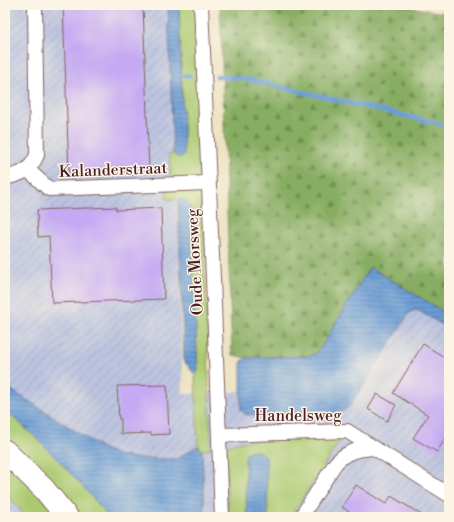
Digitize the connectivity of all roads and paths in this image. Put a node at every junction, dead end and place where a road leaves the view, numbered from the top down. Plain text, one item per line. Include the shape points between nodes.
1 (35, 5) edge
2 (201, 5) edge
3 (28, 170) junction
4 (5, 177) edge
5 (208, 183) junction
6 (219, 435) junction
7 (374, 448) junction
8 (5, 451) edge
9 (449, 495) edge
10 (67, 517) edge
11 (222, 517) edge
12 (301, 517) edge

1 - 3 street, Kalanderstraat via 38,149
2 - 5 street, Oude Morsweg
3 - 4 street
3 - 5 street, Kalanderstraat via 49,190
5 - 6 street, Oude Morsweg
6 - 7 street, Handelsweg via 347,432
6 - 11 street, Oude Morsweg
7 - 9 street, Handelsweg
7 - 12 street via 354,450 340,458
8 - 10 main road via 44,489

